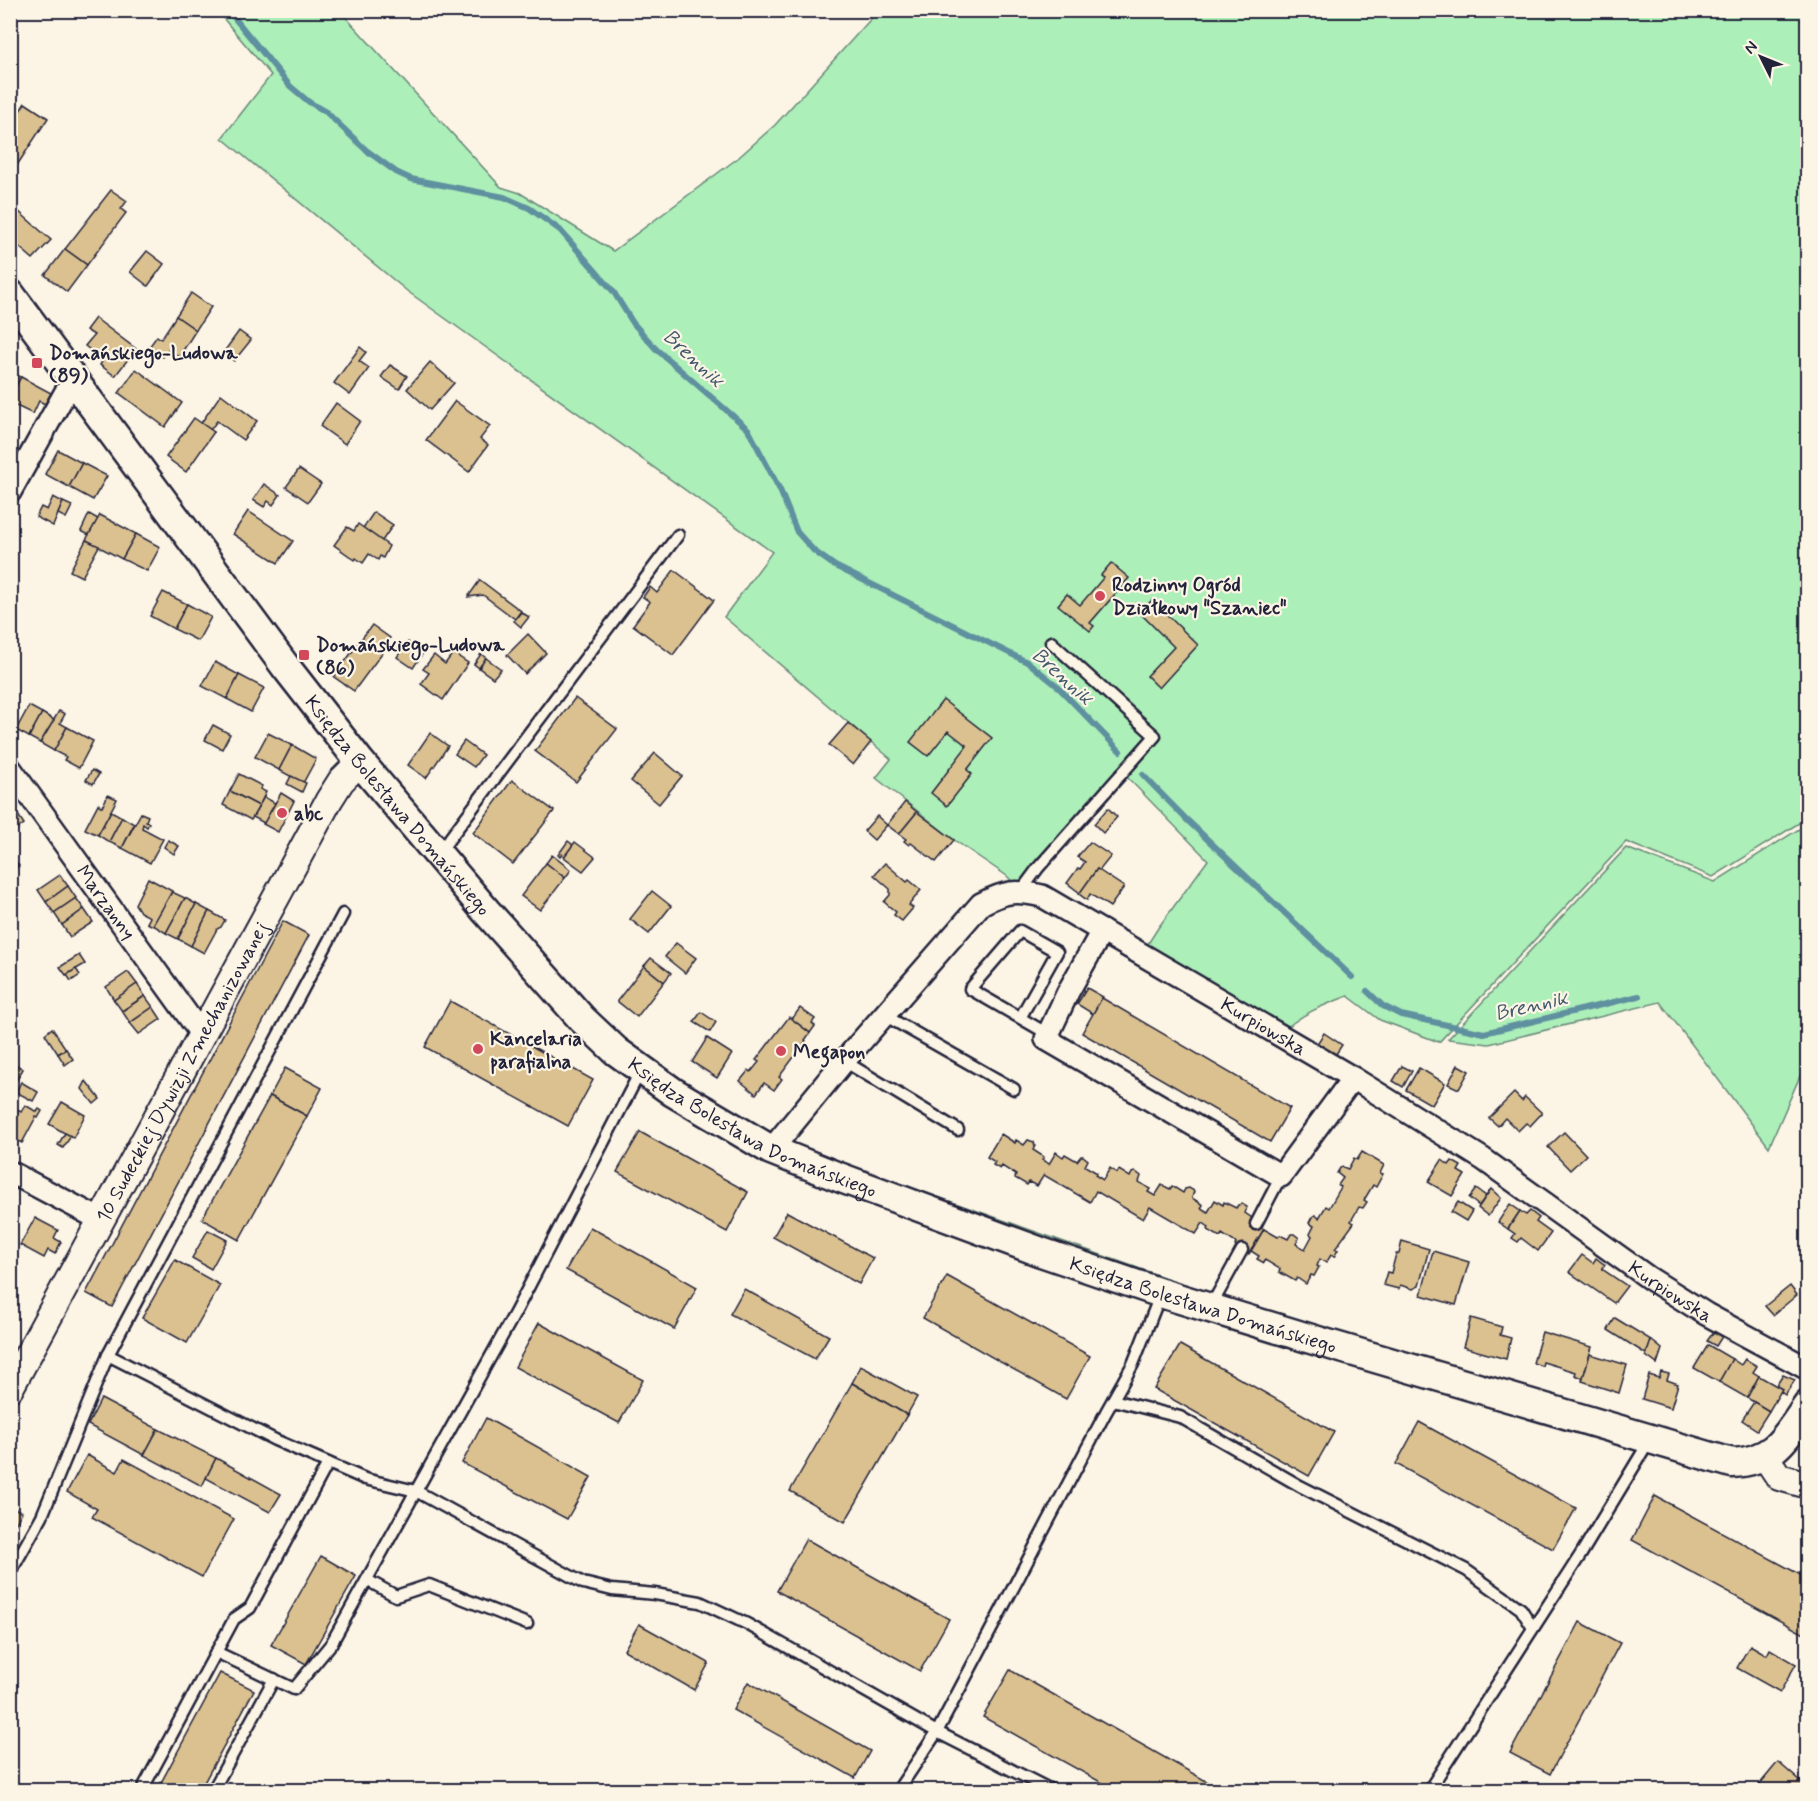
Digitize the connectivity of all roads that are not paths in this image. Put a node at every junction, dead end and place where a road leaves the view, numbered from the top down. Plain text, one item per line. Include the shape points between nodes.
1 (11, 294) edge
2 (76, 383) junction
3 (10, 492) edge
4 (678, 535) dead end
5 (1051, 642) dead end
6 (360, 762) junction
7 (10, 768) edge
8 (438, 854) junction
9 (1021, 891) junction
10 (342, 914) dead end
11 (1102, 931) junction
12 (884, 1015) junction
13 (1020, 1018) junction
14 (1048, 1034) junction
15 (202, 1035) junction
16 (844, 1061) junction
17 (641, 1070) junction
18 (1353, 1078) junction
19 (1014, 1089) dead end
20 (958, 1130) dead end
21 (771, 1150) junction
22 (10, 1172) edge
23 (1281, 1176) junction
24 (101, 1220) junction
25 (1256, 1224) dead end
26 (1242, 1250) dead end
27 (1161, 1293) junction
28 (1210, 1308) junction
29 (108, 1354) junction
30 (1808, 1369) edge
31 (14, 1373) edge
32 (1113, 1400) junction
33 (1808, 1405) edge
34 (1651, 1439) junction
35 (1765, 1456) junction
36 (328, 1463) junction
37 (1808, 1485) edge
38 (416, 1491) junction
39 (10, 1573) edge
40 (366, 1580) junction
41 (527, 1624) dead end
42 (1533, 1629) junction
43 (216, 1652) junction
44 (274, 1679) junction
45 (937, 1732) junction
46 (1030, 1780) junction
47 (142, 1791) edge
48 (213, 1791) edge
49 (898, 1791) edge
50 (1025, 1791) edge
51 (1051, 1791) edge
52 (1429, 1791) edge

1 - 2 main road, Księdza Bolesława Domańskiego
2 - 3 street via 65,393
2 - 6 main road, Księdza Bolesława Domańskiego
4 - 8 lane
5 - 9 lane via 1155,736
6 - 8 main road, Księdza Bolesława Domańskiego
6 - 15 street, 10 Sudeckiej Dywizji Zmechanizowanej via 329,800
7 - 15 street, Marzanny
8 - 17 main road, Księdza Bolesława Domańskiego via 582,1019
9 - 11 street, Kurpiowska via 1042,896
9 - 12 street via 1001,893 981,904
10 - 29 lane
11 - 14 street
11 - 18 street, Kurpiowska
12 - 16 street
12 - 19 lane
13 - 13 lane via 970,989 1020,931 1057,952
13 - 14 lane
14 - 23 street via 1046,1039
15 - 24 street, 10 Sudeckiej Dywizji Zmechanizowanej
16 - 20 lane
16 - 21 street
17 - 21 main road, Księdza Bolesława Domańskiego
17 - 38 lane via 515,1313
18 - 23 street
18 - 30 street, Kurpiowska via 1483,1159 1649,1278
21 - 27 main road, Księdza Bolesława Domańskiego
22 - 24 street
23 - 25 lane
24 - 31 street, 10 Sudeckiej Dywizji Zmechanizowanej
26 - 28 lane
27 - 28 main road, Księdza Bolesława Domańskiego
27 - 32 lane via 1133,1364
28 - 34 main road, Księdza Bolesława Domańskiego
29 - 36 lane
29 - 39 lane via 42,1516
32 - 42 lane via 1179,1418 1300,1486 1466,1570 1521,1609
32 - 45 lane
33 - 35 main road via 1779,1445
34 - 35 main road, Księdza Bolesława Domańskiego via 1732,1463
34 - 42 lane
35 - 37 street via 1779,1477
36 - 38 lane via 365,1479
36 - 43 lane via 249,1608 234,1619
38 - 40 lane
38 - 45 lane via 584,1583 700,1602 747,1624
40 - 41 lane via 396,1596 429,1585
40 - 44 lane via 331,1644 294,1689
42 - 52 lane
43 - 44 lane
43 - 47 lane
44 - 48 lane
45 - 46 lane
45 - 49 lane
46 - 50 lane
46 - 51 lane

